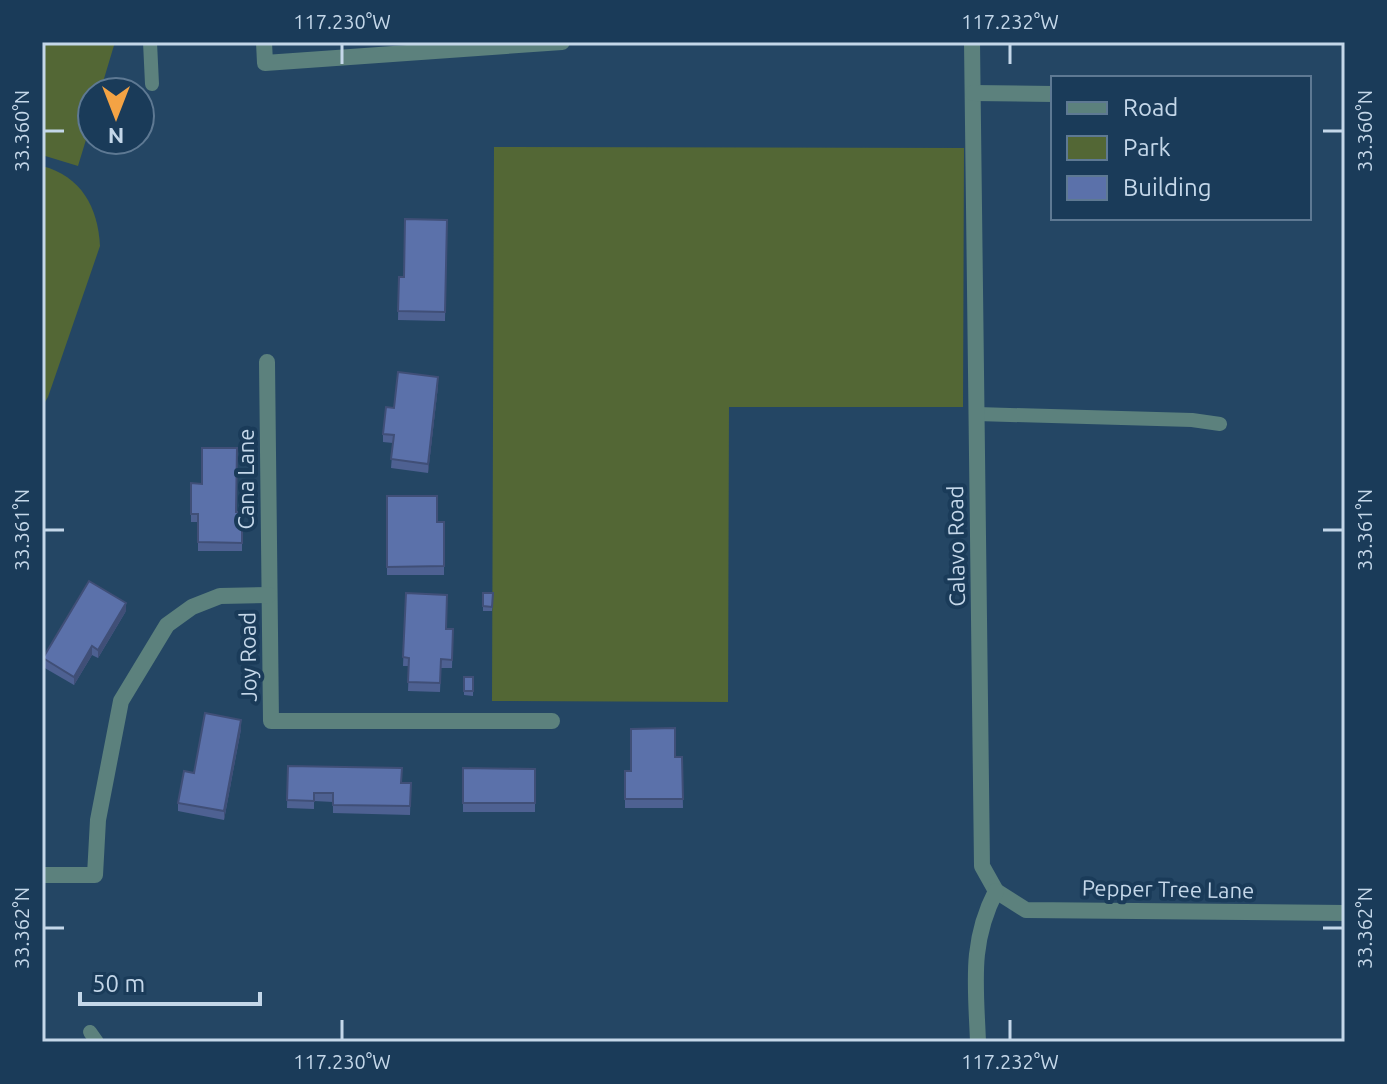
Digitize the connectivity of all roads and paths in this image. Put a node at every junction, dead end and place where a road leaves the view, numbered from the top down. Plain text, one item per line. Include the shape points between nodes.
1 (150, 42) edge
2 (264, 42) edge
3 (562, 42) edge
4 (972, 42) edge
5 (152, 76) edge
6 (973, 93) junction
7 (1051, 94) edge
8 (267, 362) dead end
9 (977, 414) junction
10 (1220, 424) dead end
11 (269, 595) junction
12 (552, 721) dead end
13 (42, 875) edge
14 (996, 891) junction
15 (1345, 913) edge
16 (978, 1042) edge

1 - 5 lane
2 - 3 street via 265,63
4 - 6 street, Calavo Road
6 - 7 street
6 - 9 street, Calavo Road
8 - 11 street, Cana Lane
9 - 10 lane
9 - 14 street, Calavo Road via 982,866
11 - 12 street, Joy Road via 271,721
11 - 13 street, Joy Road via 220,596 167,625 121,701 98,820 95,875
14 - 15 street, Pepper Tree Lane via 1026,910
14 - 16 street via 975,952

